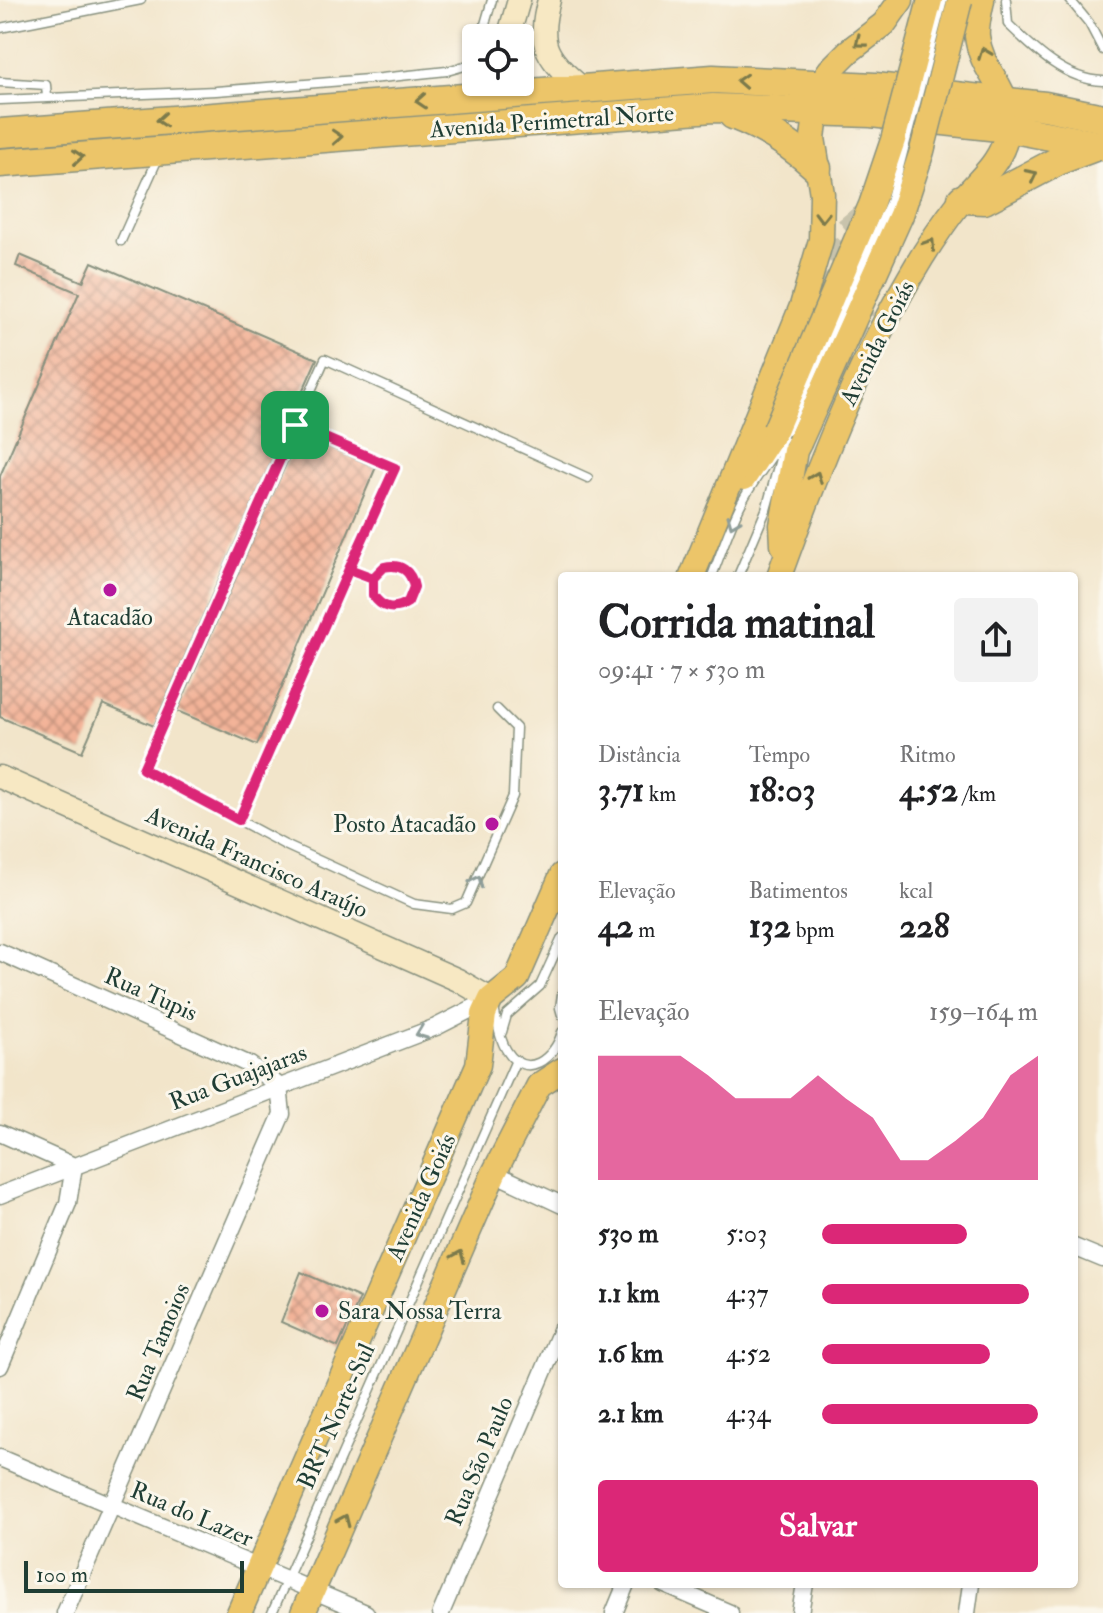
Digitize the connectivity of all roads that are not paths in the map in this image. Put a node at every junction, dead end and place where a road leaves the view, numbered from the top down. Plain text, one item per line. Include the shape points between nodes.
1 (141, 0) edge
2 (492, 0) edge
3 (549, 0) edge
4 (901, 0) edge
5 (930, 0) edge
6 (943, 0) edge
7 (960, 0) edge
8 (982, 0) edge
9 (1006, 0) edge
10 (1070, 0) edge
11 (517, 7) edge
12 (543, 23) junction
13 (485, 24) edge
14 (0, 28) edge
15 (1103, 50) edge
16 (462, 67) edge
17 (1103, 81) edge
18 (0, 82) edge
19 (534, 89) edge
20 (583, 89) junction
21 (462, 91) edge
22 (47, 97) junction
23 (818, 98) junction
24 (0, 100) edge
25 (713, 108) junction
26 (1007, 115) junction
27 (0, 133) edge
28 (1102, 136) edge
29 (161, 151) junction
30 (0, 163) edge
31 (817, 168) junction
32 (962, 199) junction
33 (121, 241) dead end
34 (295, 425) junction
35 (787, 435) junction
36 (588, 478) dead end
37 (709, 535) junction
38 (349, 569) junction
39 (694, 572) edge
40 (714, 572) edge
41 (740, 572) edge
42 (776, 572) edge
43 (373, 578) junction
44 (497, 709) dead end
45 (0, 777) edge
46 (239, 820) junction
47 (558, 884) edge
48 (558, 947) edge
49 (0, 952) edge
50 (491, 999) junction
51 (501, 1034) junction
52 (558, 1043) edge
53 (516, 1060) junction
54 (553, 1066) edge
55 (279, 1086) junction
56 (0, 1133) edge
57 (74, 1166) junction
58 (494, 1173) junction
59 (0, 1195) edge
60 (558, 1203) edge
61 (1078, 1249) edge
62 (1103, 1259) edge
63 (558, 1337) edge
64 (0, 1366) edge
65 (0, 1458) edge
66 (113, 1506) junction
67 (259, 1569) junction
68 (286, 1581) junction
69 (624, 1588) edge
70 (672, 1588) edge
71 (804, 1588) edge
72 (970, 1588) edge
73 (308, 1602) edge
74 (65, 1613) edge
75 (239, 1613) edge
76 (272, 1613) edge
77 (366, 1613) edge
78 (441, 1613) edge
79 (614, 1613) edge
80 (730, 1613) edge
81 (800, 1613) edge
82 (967, 1613) edge

1 - 14 lane
2 - 13 lane
3 - 12 street
4 -> 23 main road via 884,24 830,70
5 - 35 main road, bridge via 893,140
6 - 35 lane, bridge via 890,202
7 - 35 main road, bridge via 901,215
26 -> 8 main road via 977,36
9 - 17 lane via 1008,24 1042,56 1088,81
10 - 15 lane
11 - 12 street via 535,24
12 - 20 street via 546,51
16 - 22 lane via 216,91
18 - 22 lane via 46,85
19 - 20 highway, Avenida Perimetral Norte
23 -> 20 highway, Avenida Perimetral Norte via 713,79
21 -> 27 highway, Avenida Perimetral Norte
22 - 24 lane
23 - 25 highway, Avenida Perimetral Norte
23 - 26 highway, Avenida Perimetral Norte via 875,87
23 - 31 main road via 813,138
29 -> 25 highway, Avenida Perimetral Norte
25 - 31 highway via 761,127
26 - 28 highway, Avenida Perimetral Norte
26 - 32 main road, Avenida Goiás via 1003,147
32 -> 28 highway via 984,200
30 -> 29 highway, Avenida Perimetral Norte
29 - 33 lane
31 -> 37 main road via 823,225 802,306
42 -> 32 main road, Avenida Goiás via 851,390 909,279
34 - 36 lane via 325,359
34 - 38 lane via 395,468
34 - 46 lane via 143,769
35 - 37 main road
35 -> 40 lane via 740,506
35 - 41 lane via 766,510
35 - 42 main road via 795,451
37 - 39 main road
38 - 43 lane
38 - 46 lane
43 - 43 lane via 373,595 385,606 401,606 413,595 412,578 401,567 384,567
46 -> 44 lane via 414,904 452,909 466,903 513,796 516,728
45 - 50 street, Avenida Francisco Araújo
47 - 50 main road via 517,978
48 - 51 lane via 540,986 507,1015
49 - 55 street, Rua Tupis via 250,1065
50 - 51 lane
50 -> 55 street, Rua Guajajaras via 436,1027
50 - 67 main road, Avenida Goiás via 478,1065
51 - 53 lane
52 - 54 lane
53 - 54 lane
53 - 68 lane, BRT Norte-Sul
54 - 58 main road
55 - 57 street, Rua Guajajaras
55 - 66 street, Rua Tamoios via 282,1114
56 - 57 street
57 - 59 street, Rua Guajajaras
57 - 64 street via 68,1203
58 - 60 street
73 -> 58 main road
61 - 62 street
63 - 78 street, Rua São Paulo
65 - 66 street, Rua do Lazer
66 - 67 street, Rua do Lazer
66 - 74 street, Rua Tamoios
67 - 68 street, Rua do Lazer
67 - 75 main road, Avenida Goiás
68 - 73 street, Rua do Lazer
68 - 76 lane, BRT Norte-Sul
69 - 79 street
70 - 80 street
71 - 81 street
72 - 82 street
73 - 77 street, Rua do Lazer

